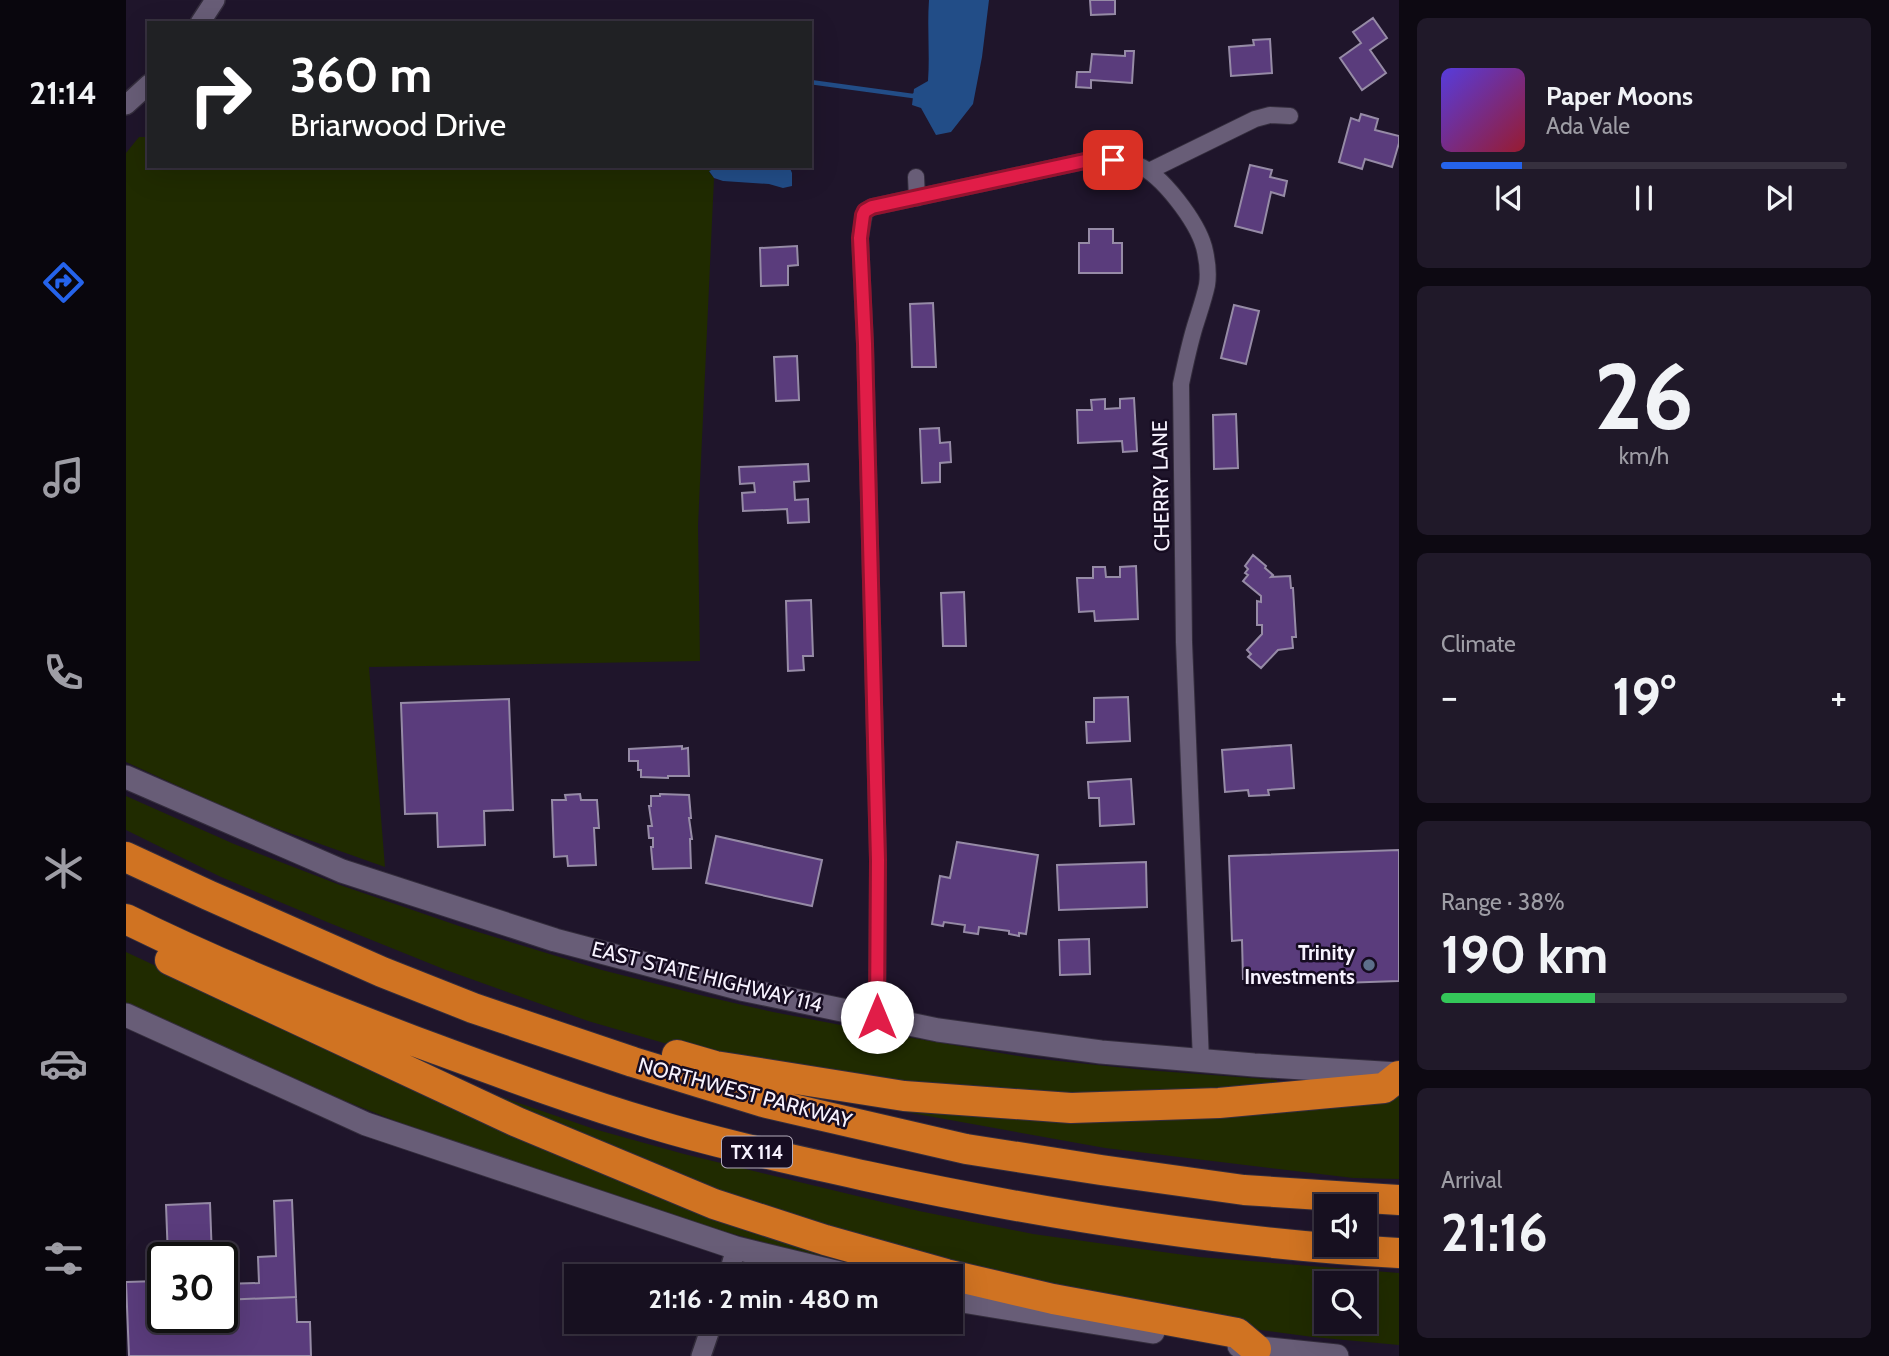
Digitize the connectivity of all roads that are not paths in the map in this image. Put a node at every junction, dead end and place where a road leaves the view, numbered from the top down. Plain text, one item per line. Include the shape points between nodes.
1 (215, 0) edge
2 (201, 21) edge
3 (147, 86) edge
4 (126, 105) edge
5 (1290, 116) dead end
6 (1149, 171) junction
7 (916, 177) dead end
8 (917, 198) junction
9 (126, 777) edge
10 (126, 857) edge
11 (136, 924) edge
12 (473, 1008) junction
13 (126, 1015) edge
14 (877, 1017) junction
15 (1201, 1060) junction
16 (1399, 1075) edge
17 (1399, 1200) edge
18 (736, 1248) junction
19 (1399, 1253) edge
20 (731, 1264) edge
21 (802, 1264) edge
22 (963, 1300) edge
23 (709, 1334) edge
24 (1256, 1349) junction
25 (701, 1356) edge
26 (1337, 1356) edge

1 - 2 street
3 - 4 street
5 - 6 street via 1255,119
6 - 8 street, CHERRY LANE via 1094,159
6 - 15 street, CHERRY LANE via 1192,222 1208,264 1181,384 1184,642
7 - 8 street
8 - 14 street, CHERRY LANE via 865,211 860,238 878,860
9 - 14 main road, EAST STATE HIGHWAY 114 via 342,871 545,937 741,989
10 - 12 highway, NORTHWEST PARKWAY / TX 114
11 - 19 highway, TX 114 via 321,1006 525,1082 738,1147 1081,1218 1200,1235
11 - 24 highway via 171,962 517,1122 714,1205 946,1274 1237,1333
12 - 16 highway via 512,1003 715,1066 904,1096 1071,1108 1219,1103 1384,1088
12 - 17 highway, NORTHWEST PARKWAY / TX 114 via 763,1102 965,1149 1244,1190
13 - 18 main road via 366,1124
14 - 15 main road, EAST STATE HIGHWAY 114 via 1101,1052
15 - 16 main road, EAST STATE HIGHWAY 114
18 - 20 street
18 - 21 main road
22 - 24 main road
23 - 25 street
24 - 26 main road

